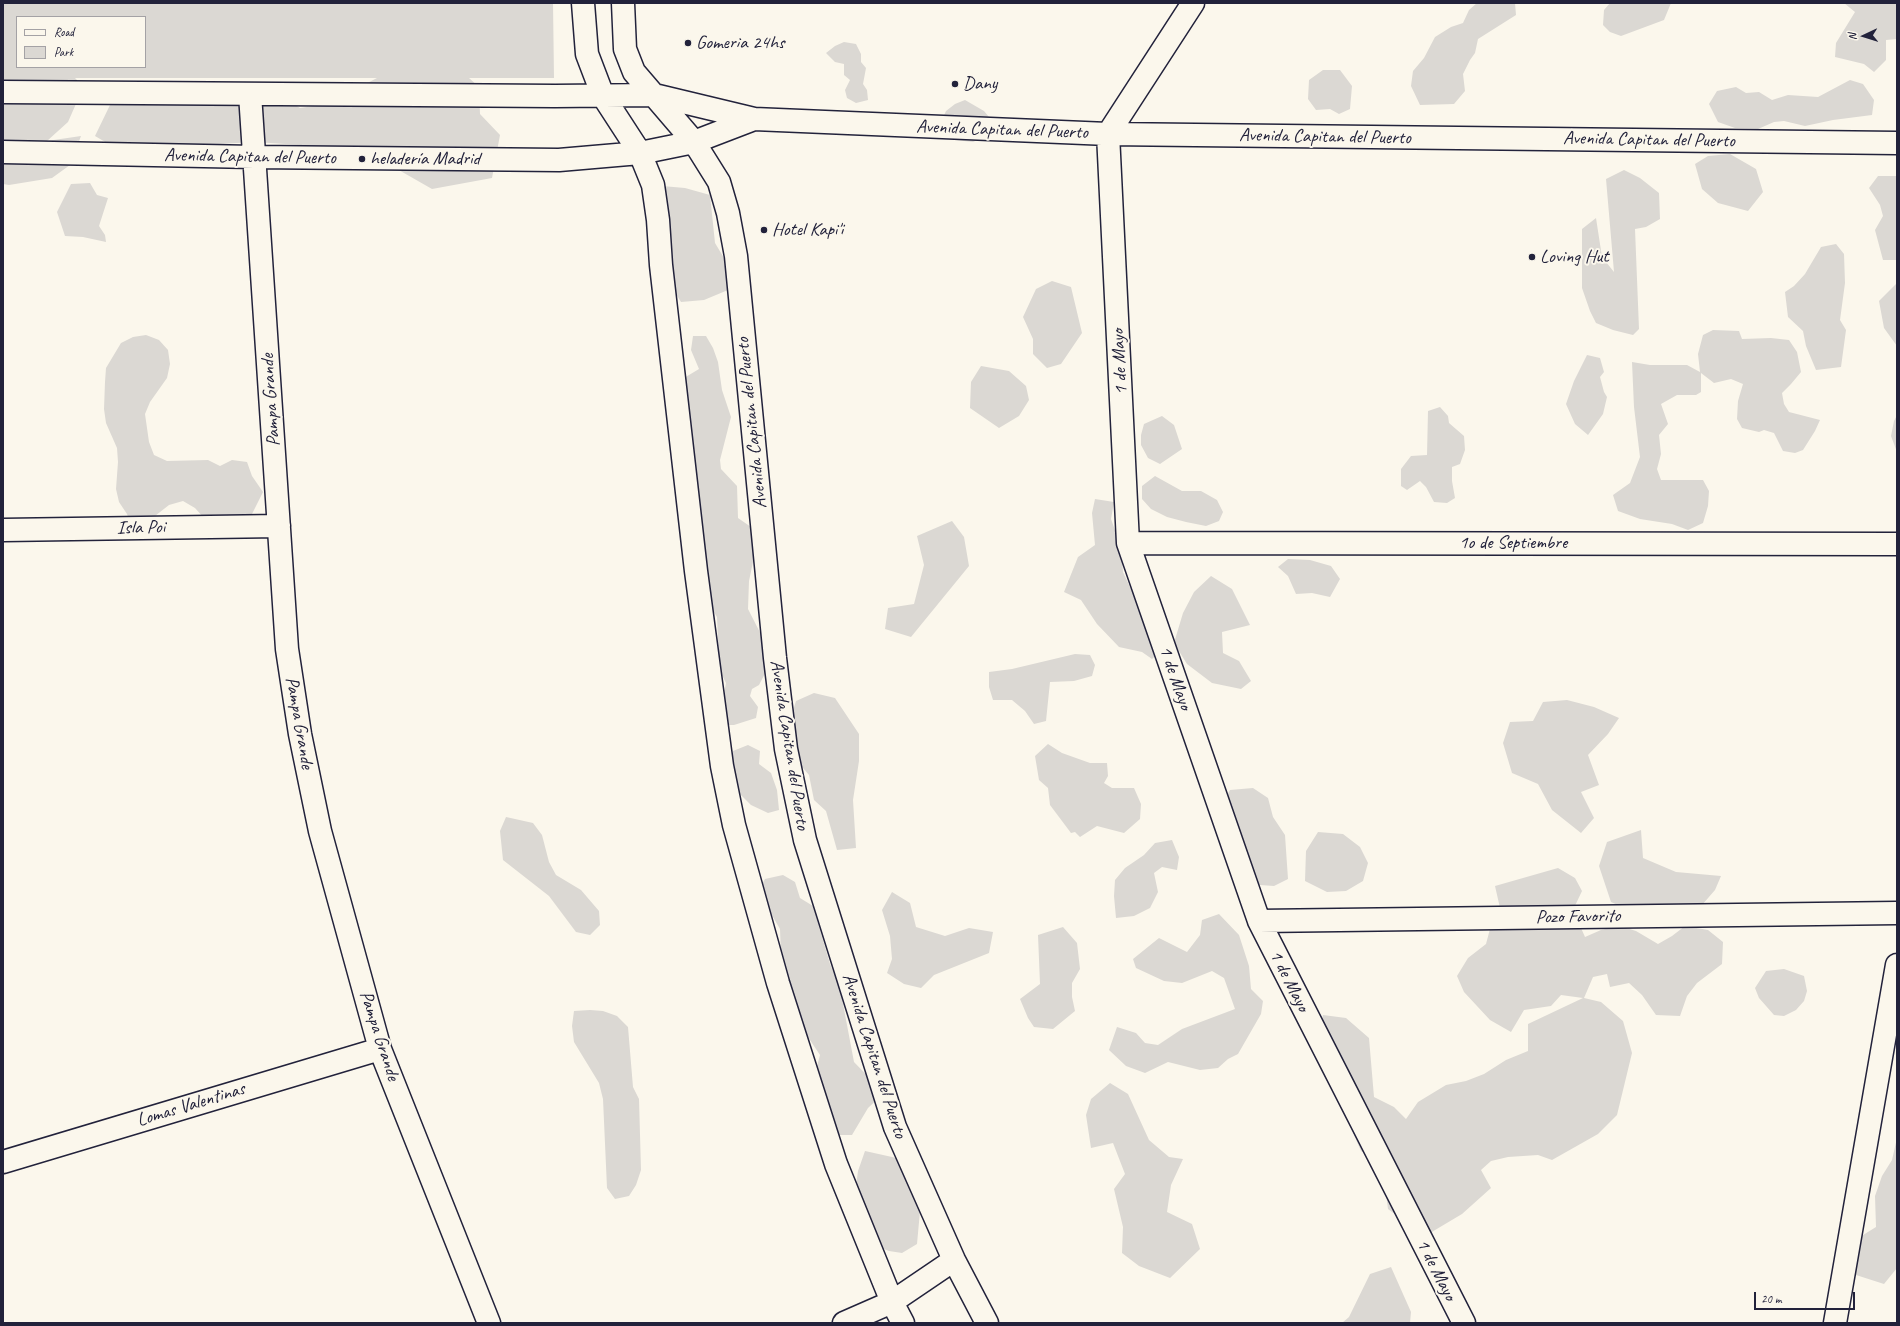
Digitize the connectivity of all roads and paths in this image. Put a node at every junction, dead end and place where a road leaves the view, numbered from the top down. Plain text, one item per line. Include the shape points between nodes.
1 (583, 3) edge
2 (623, 3) edge
3 (1192, 3) edge
4 (3, 92) edge
5 (250, 94) junction
6 (654, 95) junction
7 (603, 96) junction
8 (754, 119) junction
9 (1108, 134) junction
10 (694, 142) junction
11 (1897, 143) edge
12 (3, 152) edge
13 (640, 153) junction
14 (254, 157) junction
15 (279, 526) junction
16 (3, 530) edge
17 (1128, 543) junction
18 (1897, 544) edge
19 (1897, 912) edge
20 (1259, 921) junction
21 (1897, 965) edge
22 (380, 1049) junction
23 (3, 1162) edge
24 (954, 1260) junction
25 (892, 1302) junction
26 (1461, 1322) edge
27 (488, 1323) edge
28 (844, 1323) edge
29 (903, 1323) edge
30 (987, 1323) edge
31 (1835, 1323) edge

1 - 7 street via 587,54
2 - 6 street, Avenida Capitan del Puerto via 625,49 634,72
3 - 9 street
4 - 5 street, Avenida Capitan del Puerto
5 - 7 street, Avenida Capitan del Puerto
5 - 14 street, Pampa Grande
6 - 7 street, Avenida Capitan del Puerto
6 - 8 street, Avenida Capitan del Puerto
6 - 10 street, Avenida Capitan del Puerto
7 - 13 street
8 - 9 street, Avenida Capitan del Puerto
8 - 10 street, Avenida Capitan del Puerto
9 - 11 street, Avenida Capitan del Puerto
9 - 17 street, 1 de Mayo
10 - 13 street, Avenida Capitan del Puerto
10 - 24 street, Avenida Capitan del Puerto via 718,182 728,213 736,256 775,658 786,749 805,840 895,1127
12 - 14 street, Avenida Capitan del Puerto
13 - 14 street, Avenida Capitan del Puerto via 559,160
13 - 25 street via 653,185 658,220 696,571 722,766 734,825 778,983 836,1164
14 - 15 street, Pampa Grande
15 - 16 street, Isla Poi
15 - 22 street, Pampa Grande via 287,649 300,734 320,831
17 - 18 street, 1o de Septiembre
17 - 20 street, 1 de Mayo
19 - 20 street, Pozo Favorito
20 - 26 street, 1 de Mayo
21 - 31 street
22 - 23 street, Lomas Valentinas
22 - 27 street, Pampa Grande
24 - 25 street
24 - 30 street, Avenida Capitan del Puerto
25 - 28 street
25 - 29 street

